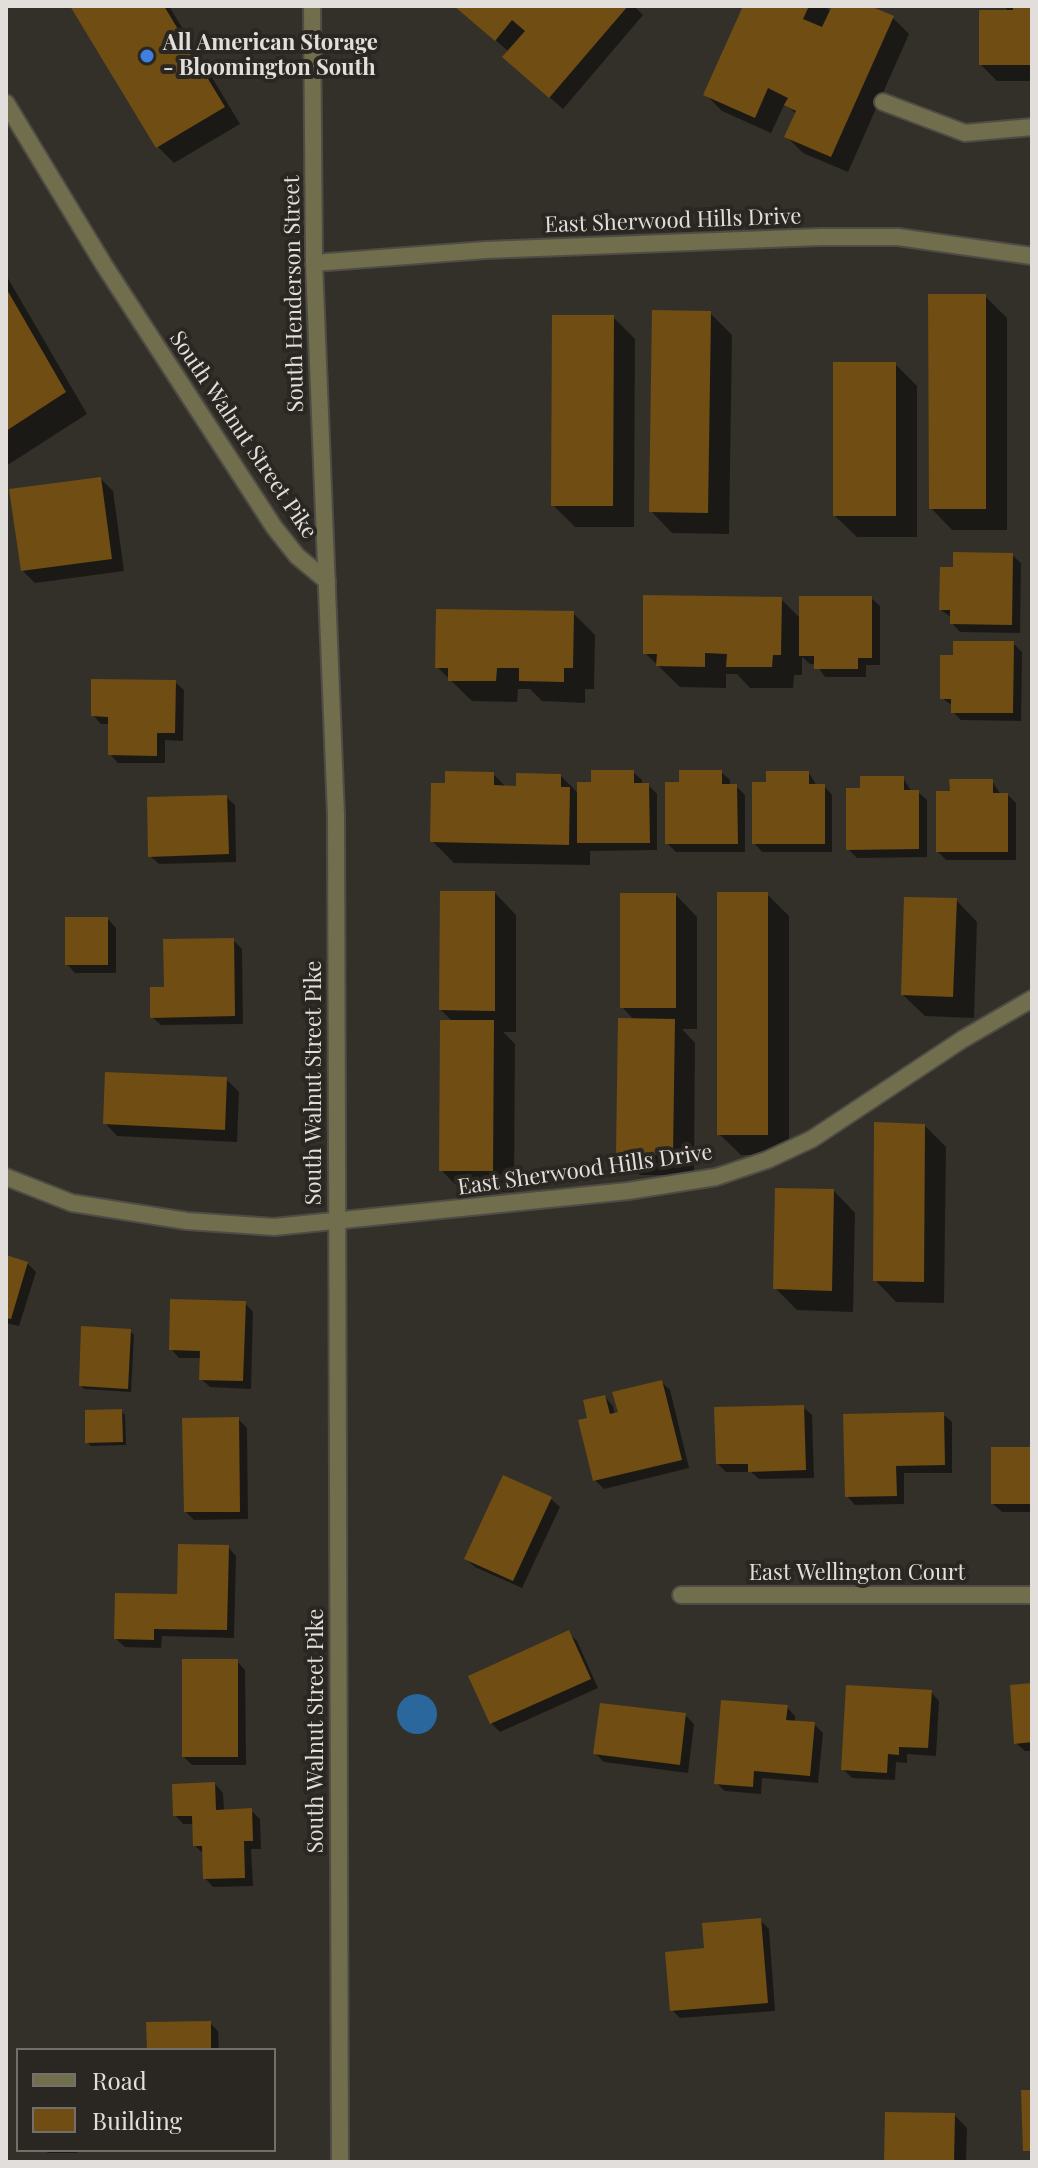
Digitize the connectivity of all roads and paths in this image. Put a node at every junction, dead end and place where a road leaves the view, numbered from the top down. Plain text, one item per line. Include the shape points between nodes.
1 (312, 6) edge
2 (883, 102) dead end
3 (6, 103) edge
4 (1032, 127) edge
5 (1032, 256) edge
6 (314, 263) junction
7 (327, 581) junction
8 (1032, 999) edge
9 (6, 1177) edge
10 (337, 1223) junction
11 (681, 1595) dead end
12 (1032, 1595) edge
13 (340, 2162) edge

1 - 6 street, South Henderson Street
2 - 4 street via 965,133
3 - 7 street, South Walnut Street Pike via 274,527
5 - 6 street, East Sherwood Hills Drive via 898,237 820,237 486,250
6 - 7 street, South Henderson Street
7 - 10 street, South Walnut Street Pike via 336,816
8 - 10 street, East Sherwood Hills Drive via 812,1139 716,1177
9 - 10 street, East Sherwood Hills Drive via 72,1203 187,1221 274,1227
10 - 13 street, South Walnut Street Pike
11 - 12 street, East Wellington Court

